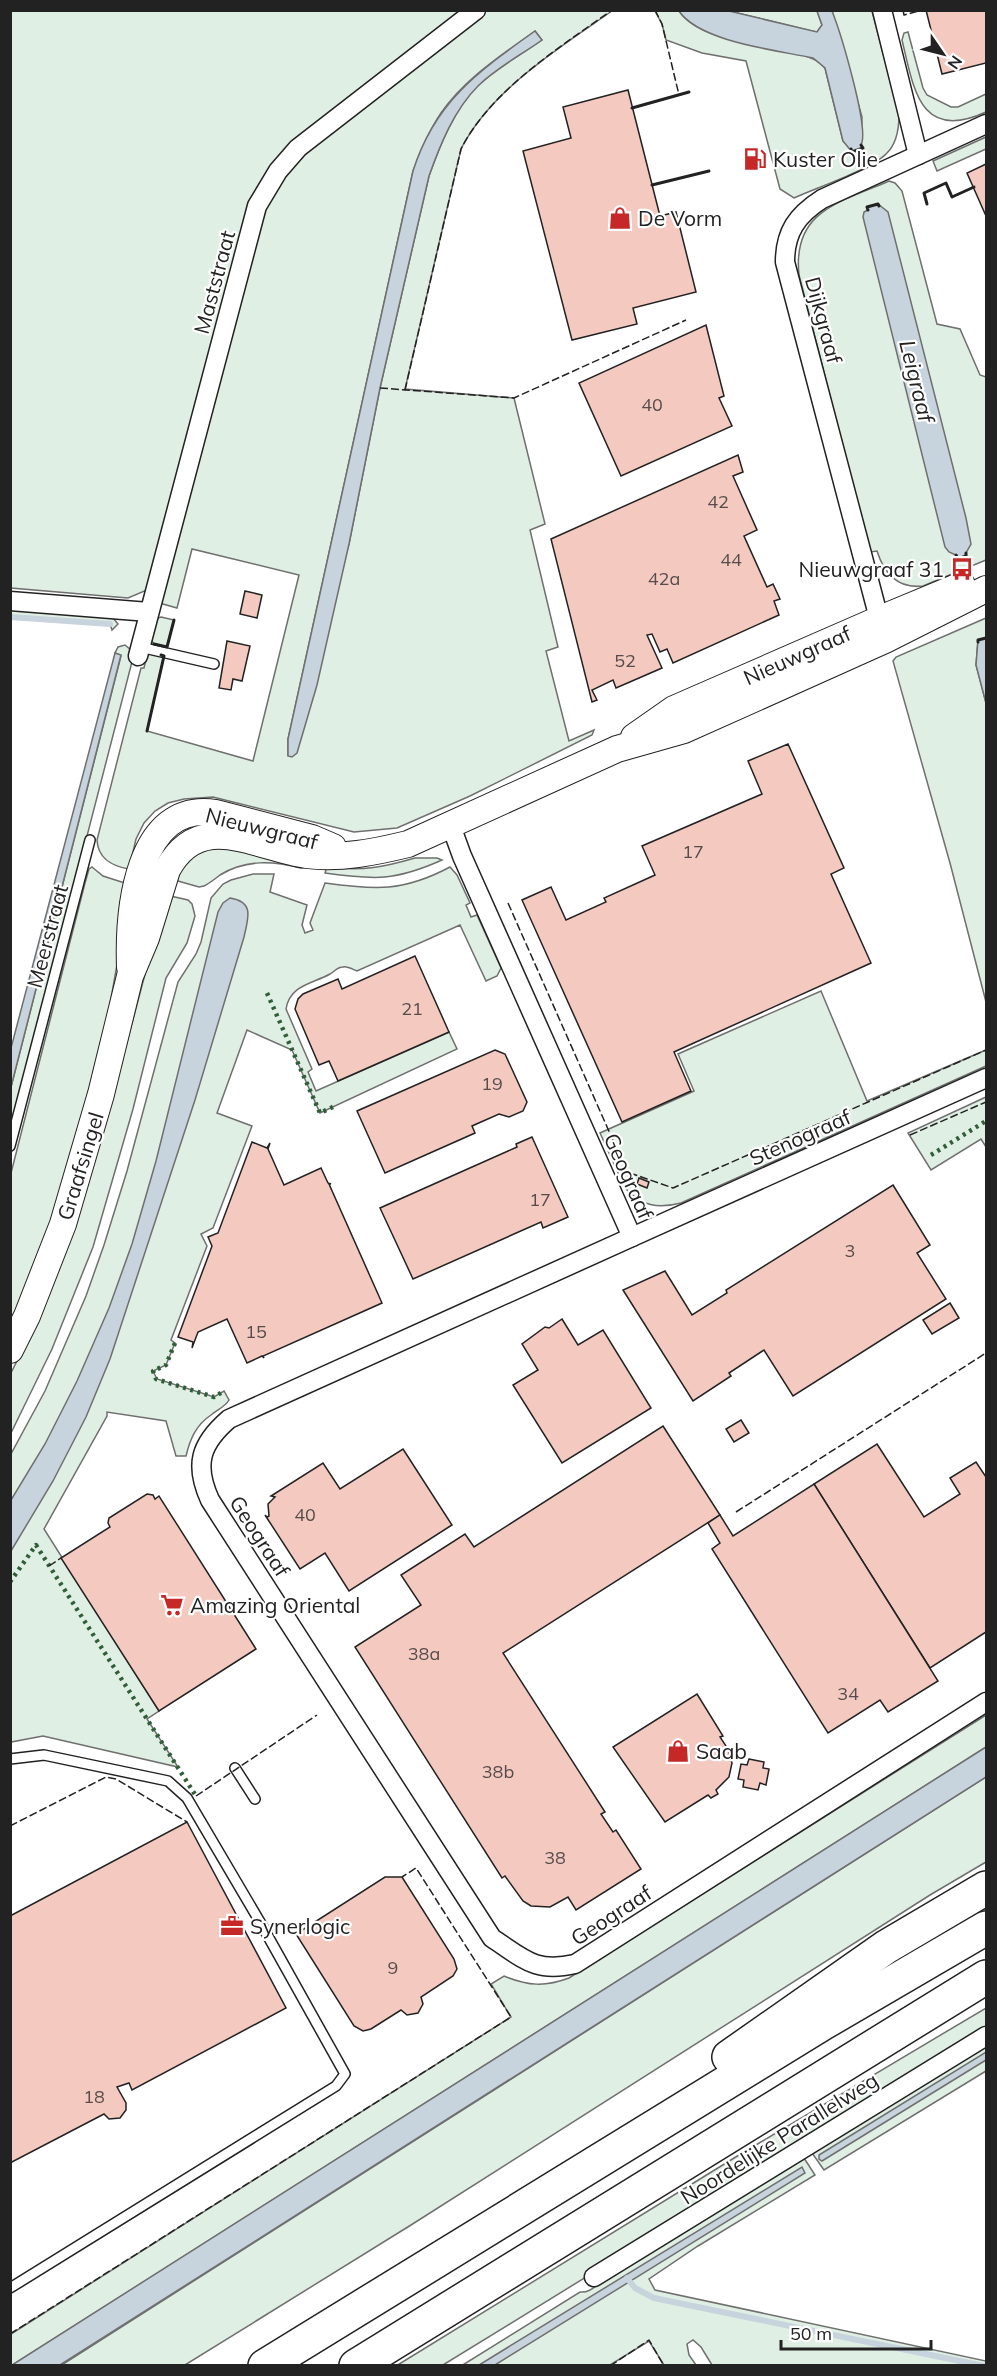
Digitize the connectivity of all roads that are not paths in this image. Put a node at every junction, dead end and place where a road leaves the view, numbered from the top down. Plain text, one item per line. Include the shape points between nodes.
1 (476, 10) edge
2 (882, 10) edge
3 (987, 124) edge
4 (918, 155) junction
5 (987, 579) edge
6 (987, 590) edge
7 (10, 601) edge
8 (149, 612) junction
9 (882, 629) junction
10 (139, 652) joint
11 (214, 664) dead end
12 (450, 823) junction
13 (90, 840) dead end
14 (150, 883) joint
15 (987, 1078) edge
16 (10, 1146) edge
17 (632, 1237) junction
18 (10, 1350) edge
19 (987, 1702) edge
20 (10, 1759) edge
21 (235, 1768) dead end
22 (255, 1799) dead end
23 (987, 1888) edge
24 (987, 1928) edge
25 (987, 1977) edge
26 (987, 2036) edge
27 (495, 2223) junction
28 (594, 2277) dead end
29 (10, 2288) edge
30 (265, 2366) edge
31 (356, 2366) edge

1 - 8 street, Maststraat via 298,148 278,171 257,206
2 - 4 street
3 - 4 street, Dijkgraaf
4 - 9 street, Dijkgraaf via 807,208 788,234 785,247 785,262
5 - 9 street, Nieuwgraaf via 973,581
6 - 9 street, Nieuwgraaf
7 - 8 street
8 - 10 street, Maststraat
9 - 12 street, Nieuwgraaf via 684,730 617,749
10 - 11 lane
12 - 14 street, Nieuwgraaf via 408,844 351,855 308,855 232,836 203,837 192,842
12 - 17 street, Geograaf
13 - 16 lane, Meerstraat
14 - 18 street, Graafsingel via 146,938 130,976 63,1224 31,1308
15 - 17 street, Stenograaf
17 - 19 street, Geograaf via 229,1419 208,1440 200,1467 201,1481 210,1500 492,1938 531,1963 556,1968 575,1964
20 - 29 lane via 45,1755 168,1781 187,1798 345,2074 336,2086
21 - 22 lane
23 - 27 highway via 885,1947
24 - 27 highway
25 - 31 highway
26 - 28 street, Noordelijke Parallelweg
27 - 30 highway

